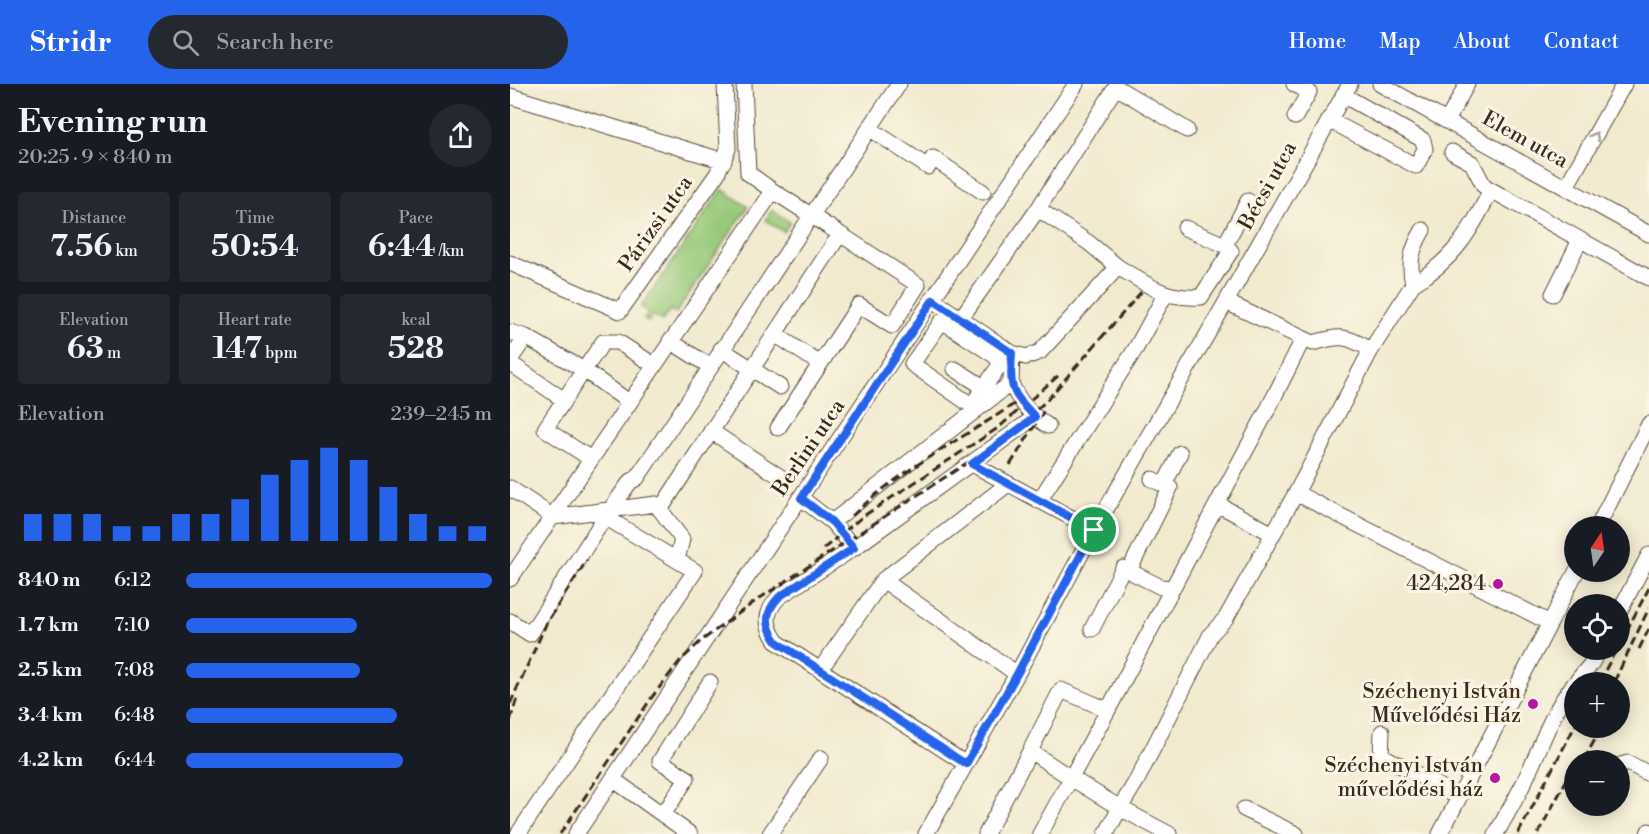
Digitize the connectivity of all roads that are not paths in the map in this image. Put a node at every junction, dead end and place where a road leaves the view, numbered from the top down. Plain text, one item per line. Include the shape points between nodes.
1 (725, 84) edge
2 (744, 84) edge
3 (899, 84) edge
4 (1076, 84) edge
5 (1294, 84) edge
6 (1380, 84) edge
7 (1467, 84) edge
8 (1624, 84) edge
9 (1123, 87) edge
10 (1346, 90) edge
11 (510, 96) edge
12 (1295, 117) dead end
13 (1329, 120) junction
14 (1447, 121) junction
15 (869, 128) junction
16 (1187, 130) dead end
17 (1452, 152) dead end
18 (724, 161) junction
19 (1566, 187) junction
20 (1491, 190) junction
21 (773, 191) junction
22 (983, 192) dead end
23 (1248, 201) dead end
24 (1038, 209) junction
25 (810, 215) junction
26 (1185, 228) dead end
27 (1423, 230) dead end
28 (840, 234) junction
29 (1649, 234) edge
30 (1580, 240) junction
31 (1225, 245) junction
32 (510, 263) edge
33 (1118, 267) junction
34 (1649, 278) edge
35 (1413, 284) junction
36 (1553, 294) dead end
37 (1165, 295) junction
38 (933, 300) junction
39 (1224, 306) junction
40 (961, 318) junction
41 (510, 332) edge
42 (775, 334) junction
43 (526, 337) junction
44 (1303, 339) junction
45 (670, 341) junction
46 (721, 349) junction
47 (1371, 350) junction
48 (1040, 352) junction
49 (1012, 353) junction
50 (510, 362) edge
51 (820, 364) junction
52 (654, 365) junction
53 (711, 367) junction
54 (752, 369) junction
55 (955, 369) dead end
56 (584, 370) junction
57 (1011, 382) junction
58 (780, 387) dead end
59 (990, 391) junction
60 (564, 400) junction
61 (630, 402) junction
62 (1649, 424) edge
63 (778, 428) dead end
64 (711, 431) junction
65 (1180, 453) dead end
66 (591, 459) junction
67 (972, 464) junction
68 (785, 480) dead end
69 (1008, 484) junction
70 (510, 488) edge
71 (1296, 492) junction
72 (801, 498) junction
73 (1040, 501) junction
74 (1217, 504) junction
75 (660, 510) junction
76 (608, 514) junction
77 (1603, 516) edge
78 (553, 517) junction
79 (832, 522) junction
80 (1094, 530) junction
81 (1273, 534) junction
82 (854, 548) junction
83 (1649, 555) edge
84 (683, 563) junction
85 (1129, 571) junction
86 (510, 579) edge
87 (883, 580) junction
88 (1571, 582) edge
89 (1171, 588) junction
90 (1628, 594) edge
91 (510, 621) edge
92 (1550, 623) junction
93 (1092, 628) dead end
94 (820, 670) junction
95 (1017, 674) junction
96 (711, 682) dead end
97 (1564, 697) edge
98 (1108, 711) junction
99 (1382, 732) dead end
100 (1030, 751) junction
101 (821, 758) dead end
102 (966, 764) junction
103 (1630, 764) edge
104 (1649, 774) edge
105 (1071, 778) junction
106 (614, 780) junction
107 (1459, 797) junction
108 (1120, 808) junction
109 (1244, 809) dead end
110 (663, 815) junction
111 (510, 823) edge
112 (517, 834) edge
113 (576, 834) edge
114 (690, 834) edge
115 (770, 834) edge
116 (927, 834) edge
117 (986, 834) edge
118 (1040, 834) edge
119 (1106, 834) edge
120 (1169, 834) edge
121 (1296, 834) edge
122 (1440, 834) edge
123 (1496, 834) edge

1 - 18 street via 728,149
2 - 21 street via 748,173
3 - 15 street
4 - 38 street, Berlini utca
5 - 12 street via 1309,92
6 - 14 street, Elem utca
7 - 14 street
19 -> 8 street
9 - 16 street
9 - 24 street via 1116,87
10 - 13 street, Bécsi utca
10 - 13 street via 1423,140 1425,149 1416,166
11 - 18 street
13 - 39 street, Bécsi utca
14 - 19 street, Elem utca
15 - 22 street via 928,167 933,158
15 - 25 street
17 - 20 street via 1472,163 1484,186
18 - 32 street, Párizsi utca via 620,311
19 - 29 street, Elem utca
20 - 30 street
20 - 35 street via 1474,224 1445,261
21 - 25 street
21 - 45 street
23 - 31 street
24 - 33 street
24 - 40 street
25 - 28 street
25 - 46 street
26 - 31 street
27 - 35 street via 1409,268
28 - 42 street
28 - 51 street via 918,285 892,326 859,304
30 - 34 street
30 - 36 street
31 - 37 street via 1231,251 1201,297
33 - 37 street
33 - 48 street
35 - 47 street
37 - 73 street
38 - 40 street
38 - 72 street, Berlini utca
39 - 44 street
39 - 80 street, Bécsi utca
40 - 49 street
41 - 43 street
42 - 51 street
42 - 54 street
43 - 50 street
43 - 56 street
44 - 47 street via 1313,343 1336,337 1352,339
44 - 74 street
45 - 52 street
45 - 53 street
46 - 53 street
46 - 54 street
47 - 71 street
48 - 49 street via 1026,357
48 - 57 street
49 - 57 street
50 - 60 street
51 - 63 street
52 - 56 street via 618,342 603,342
52 - 61 street
53 - 76 street via 637,478
54 - 58 street
54 - 64 street
55 - 59 street
56 - 60 street
56 - 61 street
57 - 59 street
57 - 67 street via 1016,396 1042,422
59 - 59 street via 968,402 912,364 942,321 998,358
59 - 79 street
60 - 66 street via 545,429
61 - 66 street
62 - 77 street
64 - 68 street
64 - 75 street
65 - 85 street via 1158,482 1170,488
66 - 78 street
67 - 69 street
67 - 82 street
69 - 73 street
69 - 87 street
70 - 78 street
71 - 81 street
71 - 92 street
72 - 79 street
72 - 106 street, Berlini utca
73 - 80 street
74 - 81 street
74 - 89 street
75 - 76 street via 656,504
75 - 84 street via 690,557
76 - 78 street
76 - 84 street
76 - 91 street via 530,634
78 - 86 street
79 - 82 street
80 - 95 street, Bécsi utca
81 - 108 street via 1226,618 1211,634
82 - 94 street via 779,597 770,607 769,630 777,642
83 - 90 street
84 - 112 street via 695,571
85 - 89 street
85 - 93 street via 1123,568
87 - 94 street
87 - 95 street
88 - 92 street
89 - 98 street
92 - 107 street
94 - 102 street
95 - 102 street, Bécsi utca
96 - 110 street via 660,761 687,778
97 - 123 street
98 - 100 street via 1061,690
98 - 105 street
99 - 107 street via 1382,755
100 - 105 street
100 - 117 street
101 - 115 street
102 - 116 street, Bécsi utca
103 - 104 street
105 - 108 street
105 - 118 street
106 - 110 street
106 - 113 street, Berlini utca
107 - 122 street
108 - 119 street
108 - 120 street
109 - 121 street
110 - 114 street
111 - 112 street

